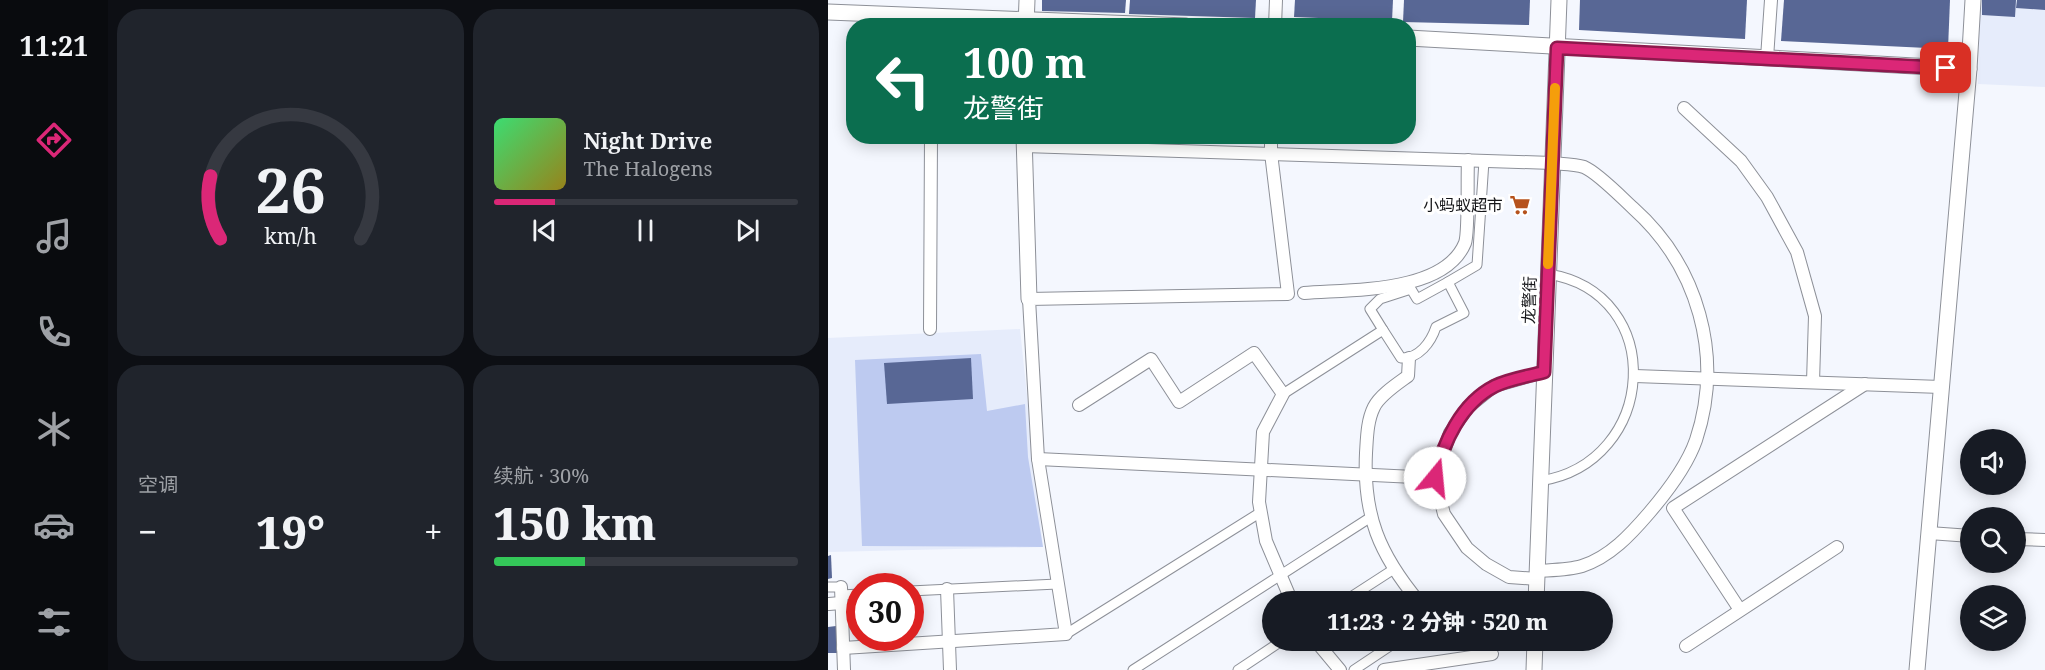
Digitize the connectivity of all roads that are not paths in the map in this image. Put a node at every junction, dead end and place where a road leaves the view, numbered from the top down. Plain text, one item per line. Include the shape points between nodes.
1 (1027, 0) edge
2 (1276, 0) edge
3 (1559, 0) edge
4 (1771, 0) edge
5 (1973, 0) edge
6 (828, 12) edge
7 (897, 18) edge
8 (1026, 18) edge
9 (1275, 18) edge
10 (1416, 39) edge
11 (1557, 48) junction
12 (1767, 58) junction
13 (1969, 69) junction
14 (1684, 108) dead end
15 (931, 144) edge
16 (1024, 144) edge
17 (1086, 144) edge
18 (1271, 144) edge
19 (1271, 153) junction
20 (1468, 160) junction
21 (1484, 161) junction
22 (1552, 163) junction
23 (1548, 274) junction
24 (1448, 282) junction
25 (1304, 293) dead end
26 (1029, 299) junction
27 (930, 329) dead end
28 (1383, 330) junction
29 (1409, 358) junction
30 (1544, 372) junction
31 (1635, 376) junction
32 (1706, 378) junction
33 (1813, 382) junction
34 (1864, 384) junction
35 (1941, 387) junction
36 (1283, 394) junction
37 (1079, 405) dead end
38 (1038, 459) junction
39 (1262, 470) junction
40 (1365, 474) junction
41 (1435, 478) junction
42 (1540, 481) junction
43 (1660, 499) junction
44 (1673, 508) junction
45 (1261, 512) junction
46 (1371, 517) junction
47 (1929, 533) junction
48 (1960, 535) edge
49 (2026, 539) edge
50 (2045, 540) edge
51 (1837, 547) dead end
52 (1394, 569) junction
53 (1537, 575) junction
54 (1280, 577) junction
55 (1057, 584) junction
56 (828, 587) edge
57 (947, 589) junction
58 (924, 590) edge
59 (1287, 591) edge
60 (1360, 591) edge
61 (1411, 591) edge
62 (1536, 591) edge
63 (838, 597) edge
64 (1740, 610) junction
65 (1065, 634) junction
66 (948, 641) junction
67 (1686, 646) dead end
68 (843, 648) junction
69 (1266, 651) edge
70 (1324, 651) edge
71 (1382, 651) edge
72 (1487, 651) edge
73 (1535, 651) edge
74 (844, 670) edge
75 (950, 670) edge
76 (1133, 670) edge
77 (1238, 670) edge
78 (1340, 670) edge
79 (1354, 670) edge
80 (1384, 670) edge
81 (1534, 670) edge
82 (1917, 670) edge

1 - 8 street
2 - 9 street
3 - 11 street, 龙警街
4 - 12 street
5 - 13 street
6 - 7 street
10 - 11 street
11 - 12 street
11 - 22 street, 龙警街
12 - 13 street
13 - 35 street
14 - 33 street via 1740,161 1767,197 1797,252 1815,316
15 - 27 street
16 - 26 street
17 - 19 street
18 - 19 street
19 - 20 street
19 - 26 street via 1288,294
20 - 21 street
20 - 25 street via 1465,242 1453,259 1413,282
21 - 22 street
21 - 24 street via 1477,266
22 - 23 street, 龙警街
22 - 32 street via 1584,167 1653,225 1682,265 1700,313
23 - 30 street, 龙警街
23 - 31 street via 1570,277 1593,290 1617,315 1632,350
24 - 28 street via 1417,299 1411,289 1380,299 1370,309
24 - 29 street via 1464,313 1436,327 1430,343
26 - 38 street
28 - 29 street via 1401,358
28 - 36 street
29 - 40 street via 1408,376 1374,406 1367,433
30 - 41 street via 1494,386 1468,407 1450,433
30 - 42 street, 龙警街
31 - 32 street
31 - 42 street via 1629,410 1614,438 1592,460 1553,479
32 - 33 street
32 - 43 street via 1695,441
33 - 34 street
34 - 35 street
34 - 44 street
35 - 47 street
36 - 37 street via 1254,353 1179,402 1151,359
36 - 39 street via 1263,432
38 - 39 street
38 - 55 street
39 - 40 street
39 - 45 street
40 - 41 street
40 - 46 street
41 - 53 street via 1444,514 1467,548 1509,577
42 - 53 street, 龙警街
43 - 44 street
43 - 53 street via 1626,540 1583,566
44 - 64 street
45 - 54 street via 1266,541
45 - 65 street
46 - 52 street
46 - 54 street
47 - 48 street
47 - 82 street
49 - 50 street
51 - 64 street
52 - 60 street
52 - 61 street
53 - 62 street, 龙警街
54 - 59 street
54 - 76 street
55 - 57 street
55 - 65 street
56 - 63 street
57 - 58 street
57 - 66 street
63 - 68 street
64 - 67 street
65 - 66 street
66 - 68 street
66 - 75 street
68 - 74 street
69 - 77 street
70 - 78 street
71 - 79 street
72 - 80 street via 1492,654
73 - 81 street

